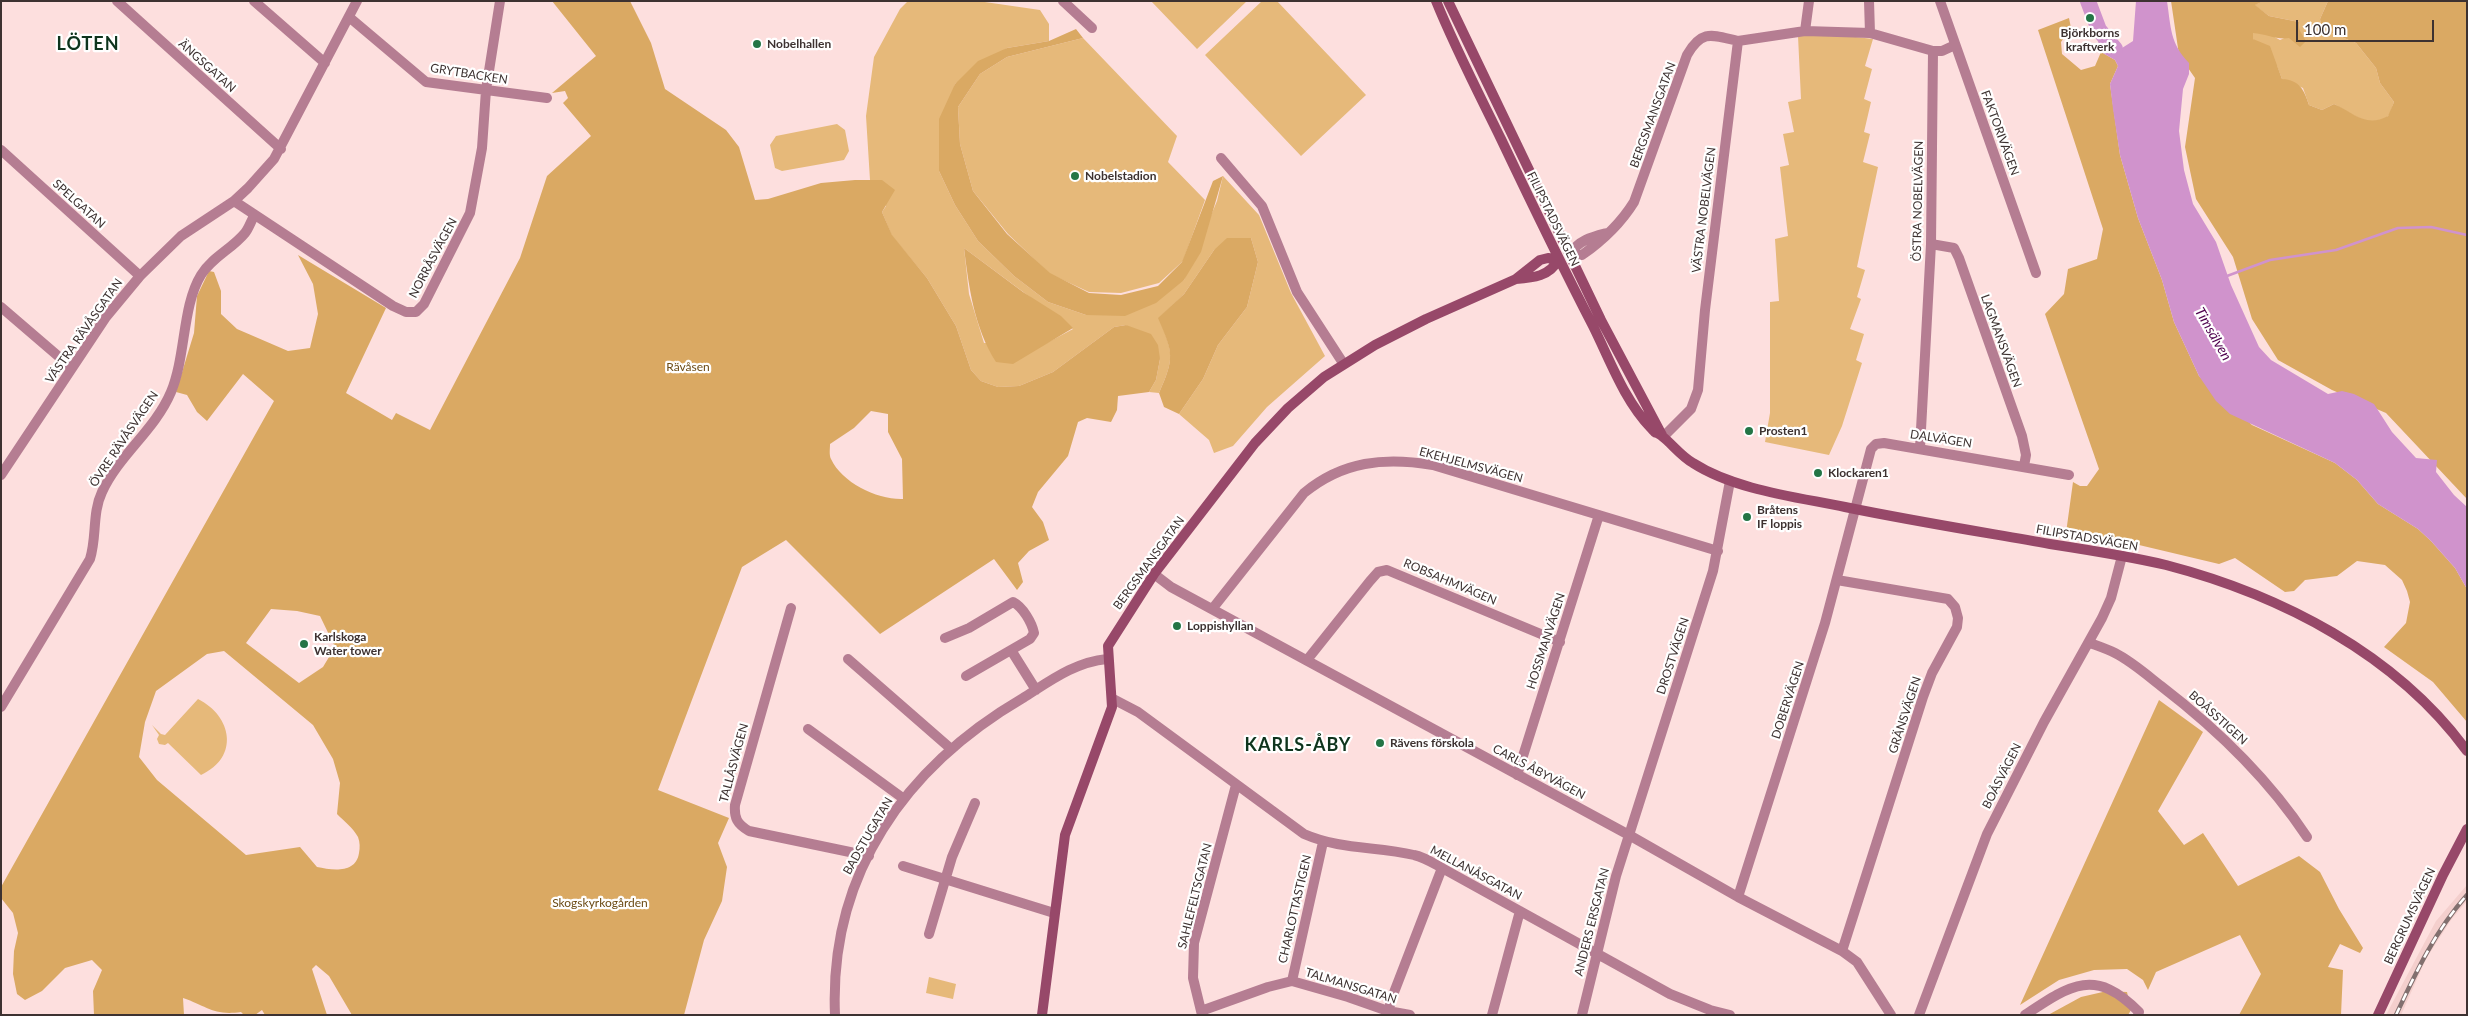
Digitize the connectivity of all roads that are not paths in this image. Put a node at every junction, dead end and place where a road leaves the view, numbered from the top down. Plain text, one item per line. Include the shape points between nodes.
1 (117, 1) edge
2 (254, 1) edge
3 (357, 1) edge
4 (500, 1) edge
5 (1063, 1) edge
6 (1436, 1) edge
7 (1448, 1) edge
8 (1809, 1) edge
9 (1869, 1) edge
10 (1940, 1) edge
11 (349, 17) junction
12 (1092, 28) dead end
13 (1805, 31) junction
14 (1870, 33) junction
15 (1738, 41) junction
16 (1955, 45) junction
17 (1933, 51) junction
18 (325, 63) junction
19 (486, 90) junction
20 (547, 98) dead end
21 (281, 149) junction
22 (1, 150) edge
23 (1221, 158) dead end
24 (234, 201) junction
25 (254, 216) junction
26 (1931, 244) junction
27 (1570, 254) junction
28 (1558, 260) junction
29 (2036, 273) dead end
30 (140, 276) junction
31 (1, 307) edge
32 (1344, 363) junction
33 (72, 368) junction
34 (1663, 437) junction
35 (1920, 448) junction
36 (2024, 466) junction
37 (1, 475) edge
38 (2069, 475) dead end
39 (1730, 481) junction
40 (1856, 509) junction
41 (1599, 515) junction
42 (1718, 551) junction
43 (2122, 556) junction
44 (1154, 574) junction
45 (1837, 580) junction
46 (790, 608) dead end
47 (1213, 608) junction
48 (945, 638) dead end
49 (1560, 642) junction
50 (2090, 643) junction
51 (1011, 650) junction
52 (848, 659) dead end
53 (1108, 659) junction
54 (1307, 660) junction
55 (966, 676) dead end
56 (1036, 690) junction
57 (1113, 699) junction
58 (1, 707) edge
59 (808, 729) dead end
60 (950, 748) junction
61 (2467, 751) edge
62 (1516, 775) junction
63 (1236, 785) junction
64 (904, 799) junction
65 (975, 804) dead end
66 (2467, 829) edge
67 (1629, 835) junction
68 (2307, 836) dead end
69 (1323, 842) junction
70 (869, 856) junction
71 (902, 866) dead end
72 (1442, 868) junction
73 (945, 881) junction
74 (1738, 897) junction
75 (1520, 911) junction
76 (1054, 913) junction
77 (929, 934) dead end
78 (1842, 951) junction
79 (1597, 954) junction
80 (1292, 981) junction
81 (1202, 1013) edge
82 (1388, 1013) edge
83 (835, 1015) edge
84 (1042, 1015) edge
85 (1410, 1015) edge
86 (1492, 1015) edge
87 (1582, 1015) edge
88 (1730, 1015) edge
89 (1891, 1015) edge
90 (1919, 1015) edge
91 (2025, 1015) edge
92 (2138, 1015) edge
93 (2378, 1015) edge

1 - 21 street, ÄNGSGATAN
2 - 18 street
3 - 11 street, VÄSTRA RÄVÅSGATAN
4 - 19 street, NORRÅSVÄGEN
5 - 12 street
6 - 28 street, FILIPSTADSVÄGEN
7 - 27 street, FILIPSTADSVÄGEN
8 - 13 street
9 - 14 street
10 - 16 street, FAKTORIVÄGEN
11 - 18 street, VÄSTRA RÄVÅSGATAN
11 - 19 street, GRYTBACKEN via 426,82
13 - 14 street
13 - 15 street
14 - 17 street
15 - 27 street, BERGSMANSGATAN via 1703,36 1694,42 1634,202 1600,242 1582,255
15 - 34 street, VÄSTRA NOBELVÄGEN via 1698,390 1691,409
16 - 17 street
16 - 29 street, FAKTORIVÄGEN
17 - 26 street, ÖSTRA NOBELVÄGEN
18 - 21 street, VÄSTRA RÄVÅSGATAN
19 - 20 street, GRYTBACKEN
19 - 25 street, NORRÅSVÄGEN via 482,148 470,213 424,304 416,312 406,312 393,306
21 - 24 street, VÄSTRA RÄVÅSGATAN via 262,174
22 - 30 street, SPELGATAN
23 - 32 street via 1262,206 1297,292
24 - 25 street, NORRÅSVÄGEN
24 - 30 street, VÄSTRA RÄVÅSGATAN via 181,236
25 - 58 street, ÖVRE RÄVÅSVÄGEN via 245,232 208,265 195,287 170,394 102,491 97,504 90,558
26 - 35 street, ÖSTRA NOBELVÄGEN
26 - 36 street, LAGMANSVÄGEN via 1954,248 1959,258 2022,436 2026,455
27 - 28 street, BERGSMANSGATAN
27 - 34 street, FILIPSTADSVÄGEN
28 - 32 street, BERGSMANSGATAN via 1540,260 1516,279 1426,318
28 - 34 street, FILIPSTADSVÄGEN via 1631,400 1653,431
30 - 33 street, VÄSTRA RÄVÅSGATAN via 106,317
31 - 33 street
32 - 44 street, BERGSMANSGATAN via 1271,424
33 - 37 street, VÄSTRA RÄVÅSGATAN
34 - 39 street, FILIPSTADSVÄGEN via 1696,465
35 - 36 street, DALVÄGEN
35 - 40 street, DALVÄGEN via 1876,444 1871,449
36 - 38 street, DALVÄGEN
39 - 40 street, FILIPSTADSVÄGEN
39 - 42 street, DROSTVÄGEN
40 - 43 street, FILIPSTADSVÄGEN
40 - 45 street, DOBERVÄGEN
41 - 42 street, EKEHJELMSVÄGEN
41 - 47 street, EKEHJELMSVÄGEN via 1433,465 1393,460 1371,462 1334,473 1304,493
41 - 49 street, HOSSMANVÄGEN
42 - 67 street, DROSTVÄGEN
43 - 50 street, BOÅSVÄGEN via 2111,598
43 - 61 street, FILIPSTADSVÄGEN via 2163,564 2220,582 2274,603 2324,628 2414,690
44 - 47 street, CARLS ÅBYVÄGEN via 1171,587
44 - 53 street, BERGSMANSGATAN via 1110,640
45 - 74 street, DOBERVÄGEN
45 - 78 street, GRÄNSVÄGEN via 1948,599 1958,618 1957,627 1932,673
46 - 70 street, TALLÅSVÄGEN via 734,816 740,826 749,831
47 - 54 street, CARLS ÅBYVÄGEN
48 - 51 street via 1013,602 1019,605 1034,633
49 - 54 street, ROBSAHMVÄGEN via 1387,570 1378,572
49 - 62 street, HOSSMANVÄGEN
50 - 68 street, BOÅSSTIGEN via 2115,653 2220,734 2247,761
50 - 90 street, BOÅSVÄGEN via 2039,730 1987,834
51 - 55 street
51 - 56 street
52 - 60 street
53 - 56 street, BADSTUGATAN via 1078,665
53 - 57 street, BERGSMANSGATAN
54 - 62 street, CARLS ÅBYVÄGEN
56 - 60 street, BADSTUGATAN
57 - 63 street, MELLANÅSGATAN via 1138,712
57 - 76 street, BERGSMANSGATAN via 1110,715 1065,834
59 - 64 street
60 - 64 street, BADSTUGATAN
62 - 67 street, CARLS ÅBYVÄGEN
63 - 69 street, MELLANÅSGATAN via 1291,826
63 - 81 street, SAHLEFELTSGATAN via 1194,943 1193,978
64 - 70 street, BADSTUGATAN
65 - 73 street
66 - 93 street, BERGRUMSVÄGEN via 2446,867
67 - 74 street, CARLS ÅBYVÄGEN
67 - 79 street, ANDERS ERSGATAN
69 - 72 street, MELLANÅSGATAN via 1416,856
69 - 80 street, CHARLOTTASTIGEN
70 - 83 street, BADSTUGATAN via 854,883 839,937
71 - 73 street
72 - 75 street, MELLANÅSGATAN
72 - 82 street
73 - 76 street
73 - 77 street
74 - 78 street, CARLS ÅBYVÄGEN
75 - 79 street, MELLANÅSGATAN
75 - 86 street
76 - 84 street, BERGSMANSGATAN
78 - 89 street, CARLS ÅBYVÄGEN via 1856,962
79 - 87 street, ANDERS ERSGATAN
79 - 88 street, MELLANÅSGATAN via 1670,994
80 - 81 street, TALMANSGATAN via 1268,986
80 - 82 street, TALMANSGATAN via 1348,996
82 - 85 street, TALMANSGATAN
91 - 92 street via 2067,989 2089,984 2114,990 2139,1012

